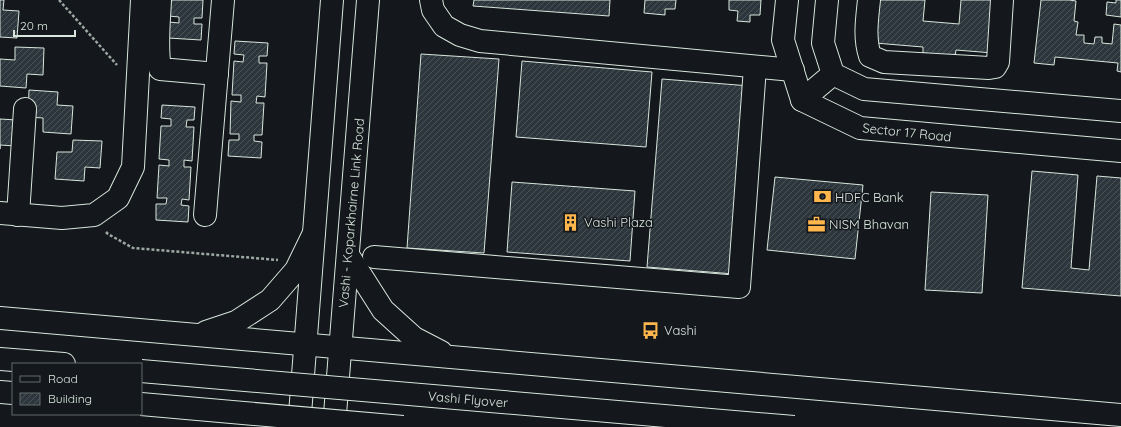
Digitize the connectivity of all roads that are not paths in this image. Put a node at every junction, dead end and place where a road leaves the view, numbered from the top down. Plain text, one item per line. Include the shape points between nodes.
1 (142, 0) edge
2 (160, 0) edge
3 (223, 0) edge
4 (332, 0) edge
5 (368, 0) edge
6 (432, 0) edge
7 (787, 0) edge
8 (827, 0) edge
9 (869, 0) edge
10 (1002, 0) edge
11 (913, 64) junction
12 (755, 66) junction
13 (793, 70) junction
14 (217, 74) junction
15 (833, 74) junction
16 (912, 93) junction
17 (802, 100) junction
18 (25, 109) dead end
19 (1121, 111) edge
20 (1121, 151) edge
21 (9, 214) edge
22 (205, 215) dead end
23 (314, 233) junction
24 (348, 255) junction
25 (374, 257) dead end
26 (0, 318) edge
27 (198, 335) junction
28 (305, 344) junction
29 (340, 347) junction
30 (451, 357) junction
31 (0, 358) edge
32 (53, 363) edge
33 (142, 371) edge
34 (0, 392) edge
35 (12, 393) edge
36 (142, 404) edge
37 (1121, 415) edge
38 (299, 427) edge
39 (334, 427) edge
40 (403, 427) edge
41 (794, 427) edge

1 - 21 main road via 133,167 118,198 94,215 62,218
2 - 14 main road via 160,69
3 - 14 main road
4 - 23 main road
5 - 24 main road, Vashi - Koparkhairne Link Road
6 - 12 main road via 433,10 444,26 460,35 480,41
7 - 13 main road via 783,40
8 - 15 main road via 824,43
9 - 11 main road via 866,34 870,56 884,62
10 - 11 main road via 998,62 995,67
11 - 16 main road
12 - 13 main road
12 - 25 main road via 739,287
13 - 17 main road
14 - 22 main road
15 - 16 main road via 864,89
15 - 17 main road
16 - 19 main road
17 - 20 main road, Sector 17 Road via 860,128
18 - 21 main road
23 - 27 main road via 296,270 270,300 236,322
23 - 28 main road
24 - 29 main road, Vashi - Koparkhairne Link Road
24 - 30 main road via 383,310 414,338
26 - 27 main road
27 - 28 main road
28 - 29 main road
28 - 38 main road
29 - 30 main road
29 - 39 main road, Vashi - Koparkhairne Link Road
30 - 37 main road
31 - 32 main road
33 - 41 main road, Vashi Flyover, bridge
34 - 35 main road
36 - 40 main road, bridge

